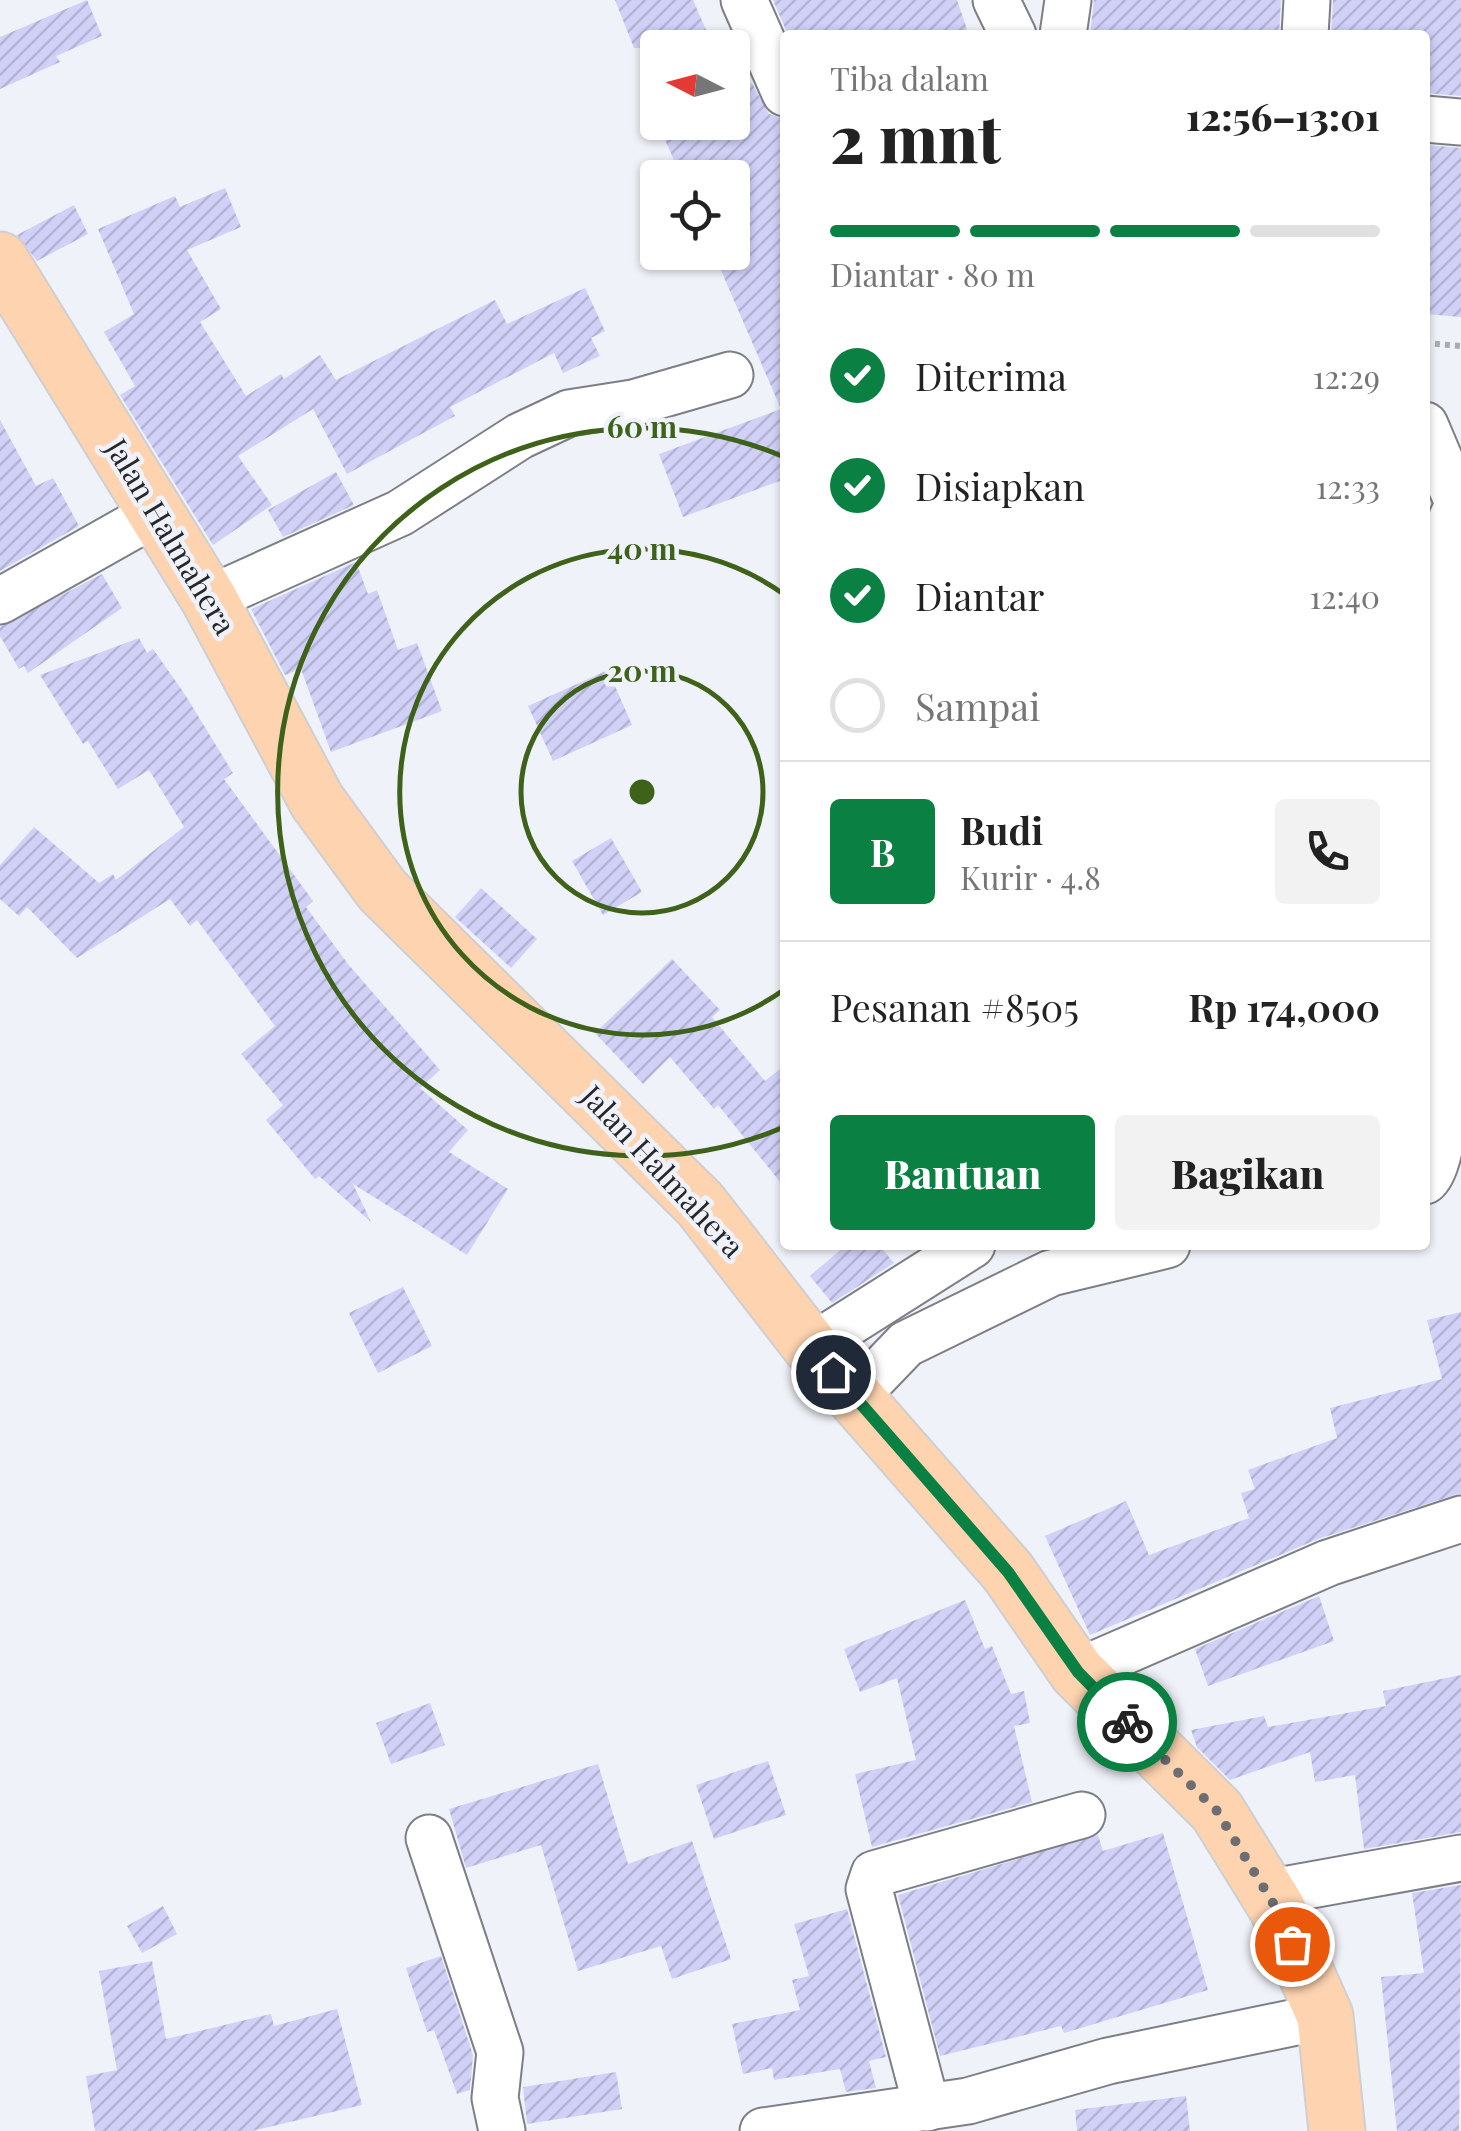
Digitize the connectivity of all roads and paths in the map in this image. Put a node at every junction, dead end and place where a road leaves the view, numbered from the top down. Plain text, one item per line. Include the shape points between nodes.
1 (744, 0) edge
2 (996, 0) edge
3 (1068, 0) edge
4 (1307, 0) edge
5 (1011, 30) edge
6 (1064, 30) edge
7 (1306, 30) edge
8 (780, 82) edge
9 (1430, 119) edge
10 (1461, 122) edge
11 (0, 260) edge
12 (1430, 343) edge
13 (1461, 346) edge
14 (730, 376) dead end
15 (1430, 436) edge
16 (1460, 502) edge
17 (158, 512) junction
18 (209, 599) junction
19 (0, 602) edge
20 (1443, 866) edge
21 (1440, 1152) edge
22 (964, 1250) edge
23 (1149, 1250) edge
24 (811, 1347) junction
25 (855, 1397) junction
26 (1461, 1518) edge
27 (1078, 1672) junction
28 (1082, 1815) dead end
29 (429, 1838) dead end
30 (1461, 1858) edge
31 (1267, 1893) junction
32 (1324, 2016) junction
33 (927, 2108) junction
34 (502, 2131) edge
35 (763, 2131) edge
36 (1337, 2131) edge

1 - 8 street
2 - 5 street
3 - 6 street
4 - 7 street
9 - 10 street
11 - 17 main road, Jalan Halmahera
12 - 13 path
14 - 18 street via 569,413 520,436 400,513
15 - 16 street
16 - 20 street via 1441,563
17 - 18 main road, Jalan Halmahera
17 - 19 street
18 - 24 main road, Jalan Halmahera via 317,801 382,890 700,1204
20 - 21 street via 1458,1049
22 - 24 street
23 - 25 street via 1034,1281 906,1344
24 - 25 main road, Jalan Halmahera
25 - 27 main road, Jalan Halmahera via 1008,1572
26 - 27 street via 1328,1563
27 - 31 main road, Jalan Halmahera via 1217,1811
28 - 33 street via 874,1874 869,1889
29 - 34 street via 500,2052 495,2098
30 - 31 street
31 - 32 main road, Jalan Halmahera
32 - 33 street
32 - 36 main road, Jalan Halmahera
33 - 35 street

